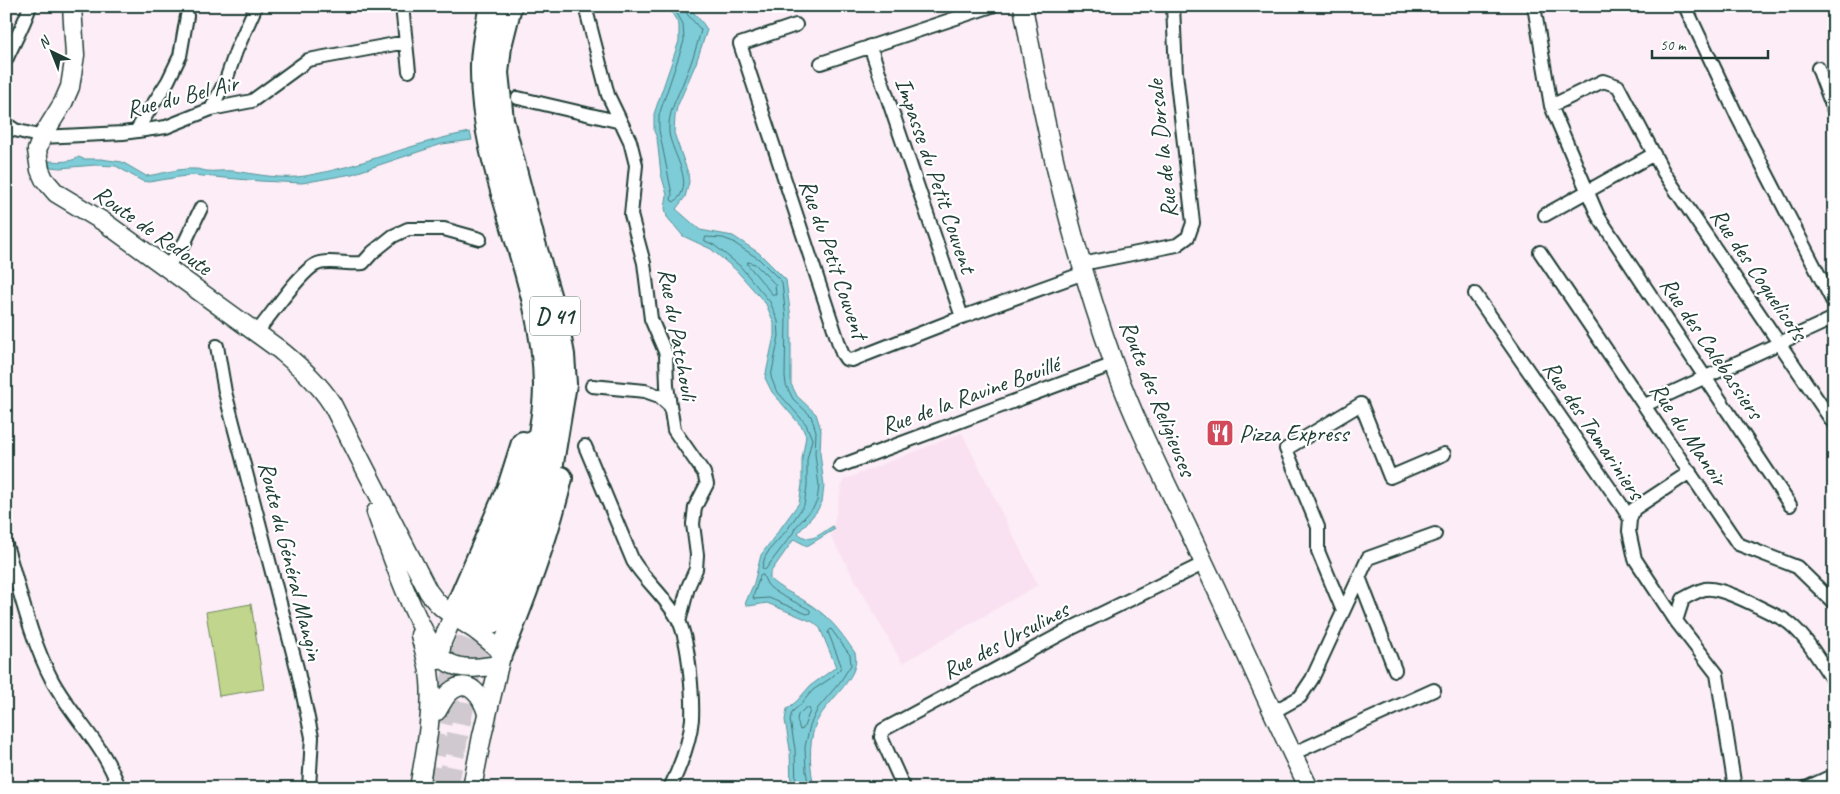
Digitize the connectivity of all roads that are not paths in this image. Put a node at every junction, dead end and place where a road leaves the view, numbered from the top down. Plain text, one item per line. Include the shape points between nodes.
1 (30, 6) edge
2 (72, 6) edge
3 (256, 6) edge
4 (402, 6) edge
5 (491, 6) edge
6 (510, 6) edge
7 (585, 6) edge
8 (992, 6) edge
9 (1023, 6) edge
10 (1173, 6) edge
11 (1534, 6) edge
12 (1685, 6) edge
13 (187, 16) dead end
14 (796, 25) dead end
15 (406, 42) junction
16 (870, 46) junction
17 (6, 60) edge
18 (821, 63) dead end
19 (1818, 68) dead end
20 (409, 71) dead end
21 (518, 98) dead end
22 (1551, 106) junction
23 (211, 109) junction
24 (1834, 111) edge
25 (621, 122) junction
26 (6, 124) edge
27 (136, 131) junction
28 (42, 136) junction
29 (1654, 154) junction
30 (1587, 191) junction
31 (201, 208) dead end
32 (1545, 215) dead end
33 (480, 239) dead end
34 (1540, 252) dead end
35 (167, 268) junction
36 (1083, 269) junction
37 (1475, 294) dead end
38 (1834, 304) edge
39 (962, 317) junction
40 (1834, 318) edge
41 (538, 319) junction
42 (256, 333) junction
43 (1780, 343) junction
44 (217, 346) dead end
45 (1114, 364) junction
46 (1706, 377) junction
47 (565, 384) junction
48 (592, 386) dead end
49 (1645, 405) junction
50 (670, 406) junction
51 (1834, 424) edge
52 (585, 446) dead end
53 (356, 452) junction
54 (1444, 454) dead end
55 (840, 466) dead end
56 (1690, 472) junction
57 (1790, 505) dead end
58 (1630, 519) junction
59 (1435, 534) dead end
60 (6, 545) edge
61 (1205, 563) junction
62 (1359, 577) junction
63 (1834, 603) edge
64 (1343, 611) junction
65 (416, 615) junction
66 (452, 616) junction
67 (679, 622) junction
68 (1676, 622) junction
69 (439, 655) junction
70 (500, 658) junction
71 (1395, 670) dead end
72 (1834, 682) edge
73 (1434, 690) dead end
74 (436, 712) junction
75 (1273, 712) junction
76 (487, 713) junction
77 (425, 754) junction
78 (1292, 754) junction
79 (1834, 775) edge
80 (119, 788) edge
81 (309, 788) edge
82 (419, 788) edge
83 (472, 788) edge
84 (670, 788) edge
85 (904, 788) edge
86 (1309, 788) edge
87 (1734, 788) edge
88 (1806, 788) edge

1 - 17 street
2 - 28 main road, Route de Redoute via 75,55 70,87 64,103
3 - 23 street
4 - 15 street
5 - 41 highway, D 41 via 482,64 484,106 497,170
6 - 47 highway, D 41 via 497,73 502,120 557,323
7 - 25 street, Rue du Patchouli via 608,95
8 - 16 street
9 - 36 main road, Route des Religieuses via 1038,92
10 - 36 street, Rue de la Dorsale via 1176,73 1194,223 1188,237 1176,245
11 - 22 street, Rue des Calebassiers
12 - 38 street via 1738,118
13 - 27 street via 180,56
14 - 39 street, Rue du Petit Couvent via 740,44 842,353 846,359 852,360
15 - 20 street
15 - 23 street, Rue du Bel Air via 308,60 252,102
16 - 18 street
16 - 39 street, Impasse du Petit Couvent
19 - 24 street
21 - 25 street
22 - 29 street, Rue des Coquelicots via 1603,81 1618,86
22 - 30 street, Rue des Calebassiers
23 - 27 street, Rue du Bel Air via 166,127
25 - 50 street, Rue du Patchouli via 636,165 631,215 644,263 651,319 666,354
26 - 28 street, Rue du Bel Air via 15,130
27 - 28 street, Rue du Bel Air
28 - 35 main road, Route de Redoute via 37,150 40,170 56,193 104,222
29 - 30 street
29 - 43 street, Rue des Coquelicots
30 - 32 street
30 - 46 street, Rue des Calebassiers via 1598,216
31 - 35 street
33 - 42 street via 444,229 408,229 393,236 363,264 318,263 304,272
34 - 49 street, Rue du Manoir
35 - 42 main road, Route de Redoute
36 - 39 street, Rue du Petit Couvent
36 - 45 main road, Route des Religieuses
37 - 58 street, Rue des Tamariniers
40 - 43 street
41 - 47 highway, D 41 via 545,385 540,434 484,619 520,556 552,463
41 - 66 highway via 530,419 509,487
42 - 53 main road, Route de Redoute via 320,386
43 - 46 street
43 - 51 street, Rue des Coquelicots
44 - 81 street, Route du Général Mangin via 225,392 312,737
45 - 55 street, Rue de la Ravine Bouillé
45 - 61 main road, Route des Religieuses via 1145,439
46 - 49 street
46 - 57 street, Rue des Calebassiers
47 - 70 highway via 568,425 565,464 554,512
48 - 50 street via 645,391 659,396
49 - 56 street, Rue du Manoir
50 - 67 street, Rue du Patchouli via 674,430 704,473 707,484 695,506 696,569
52 - 67 street via 633,560
53 - 65 main road via 389,549
53 - 66 main road via 424,585 435,602
54 - 64 street via 1390,477 1361,404 1286,449 1318,527 1318,552
56 - 58 street via 1634,509
56 - 63 street, Rue du Manoir via 1738,544 1797,567
58 - 68 street, Rue des Tamariniers via 1635,559
59 - 62 street via 1368,558
60 - 80 street via 37,648 53,681 101,751
61 - 75 main road, Route des Religieuses
61 - 85 street, Rue des Ursulines via 1074,627 883,730 881,737
62 - 64 street
62 - 71 street
64 - 75 street via 1312,679 1300,697
65 - 69 main road
65 - 77 main road via 429,669 431,694
66 - 69 main road
66 - 70 main road via 481,634
67 - 84 street via 687,648 692,720
68 - 72 street via 1683,599 1706,589 1719,590 1791,623
68 - 87 street, Rue des Tamariniers via 1718,674
69 - 70 main road via 464,668
69 - 74 main road
70 - 76 main road
73 - 78 street
74 - 76 main road via 448,694 462,687 478,693
74 - 77 main road
75 - 78 main road, Route des Religieuses
76 - 83 main road
77 - 82 main road
78 - 86 main road, Route des Religieuses
79 - 88 street

